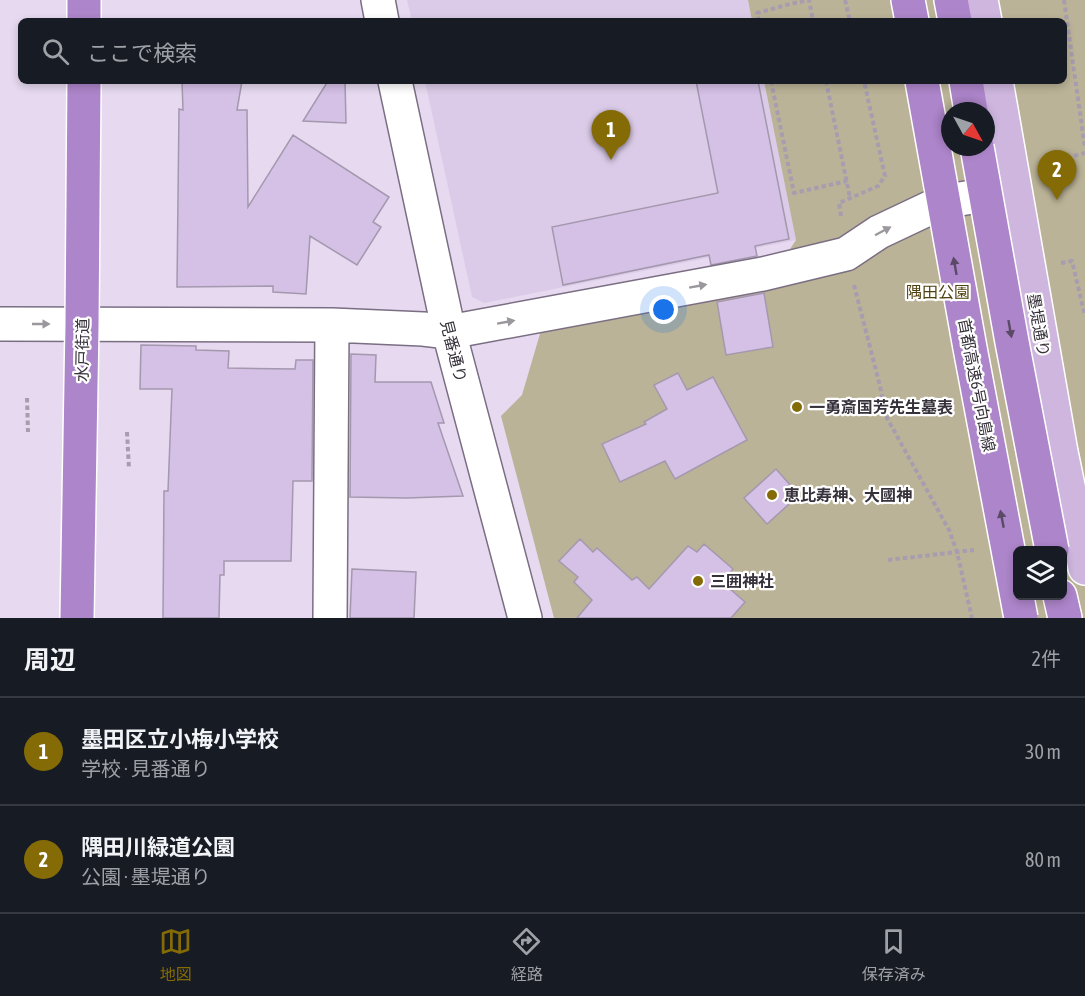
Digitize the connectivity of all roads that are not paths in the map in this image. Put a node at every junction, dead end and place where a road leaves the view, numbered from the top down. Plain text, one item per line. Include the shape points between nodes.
1 (84, 0) edge
2 (378, 0) edge
3 (908, 0) edge
4 (951, 0) edge
5 (981, 0) edge
6 (84, 18) edge
7 (381, 18) edge
8 (911, 18) edge
9 (954, 18) edge
10 (984, 18) edge
11 (84, 84) edge
12 (396, 84) edge
13 (923, 84) edge
14 (966, 84) edge
15 (997, 84) edge
16 (970, 102) edge
17 (979, 156) edge
18 (1016, 189) junction
19 (0, 324) edge
20 (82, 325) junction
21 (332, 325) junction
22 (449, 332) junction
23 (1051, 546) edge
24 (1085, 568) edge
25 (1061, 600) edge
26 (77, 618) edge
27 (330, 618) edge
28 (525, 618) edge
29 (1021, 618) edge
30 (1065, 618) edge

1 - 6 highway
2 - 7 street
3 - 8 highway
4 - 9 highway
5 - 10 main road
11 - 20 highway, 水戸街道
12 - 22 street, 見番通り
29 -> 13 highway, 首都高速6号向島線, bridge
14 - 16 highway
15 - 18 main road, 墨堤通り
17 -> 23 highway, bridge
22 -> 18 street via 763,274 846,254 879,232 934,206
18 - 24 main road, 墨堤通り
19 -> 20 street
20 - 21 street
20 - 26 highway, 水戸街道
21 - 22 street
21 - 27 street
22 - 28 street, 見番通り
25 - 30 highway

